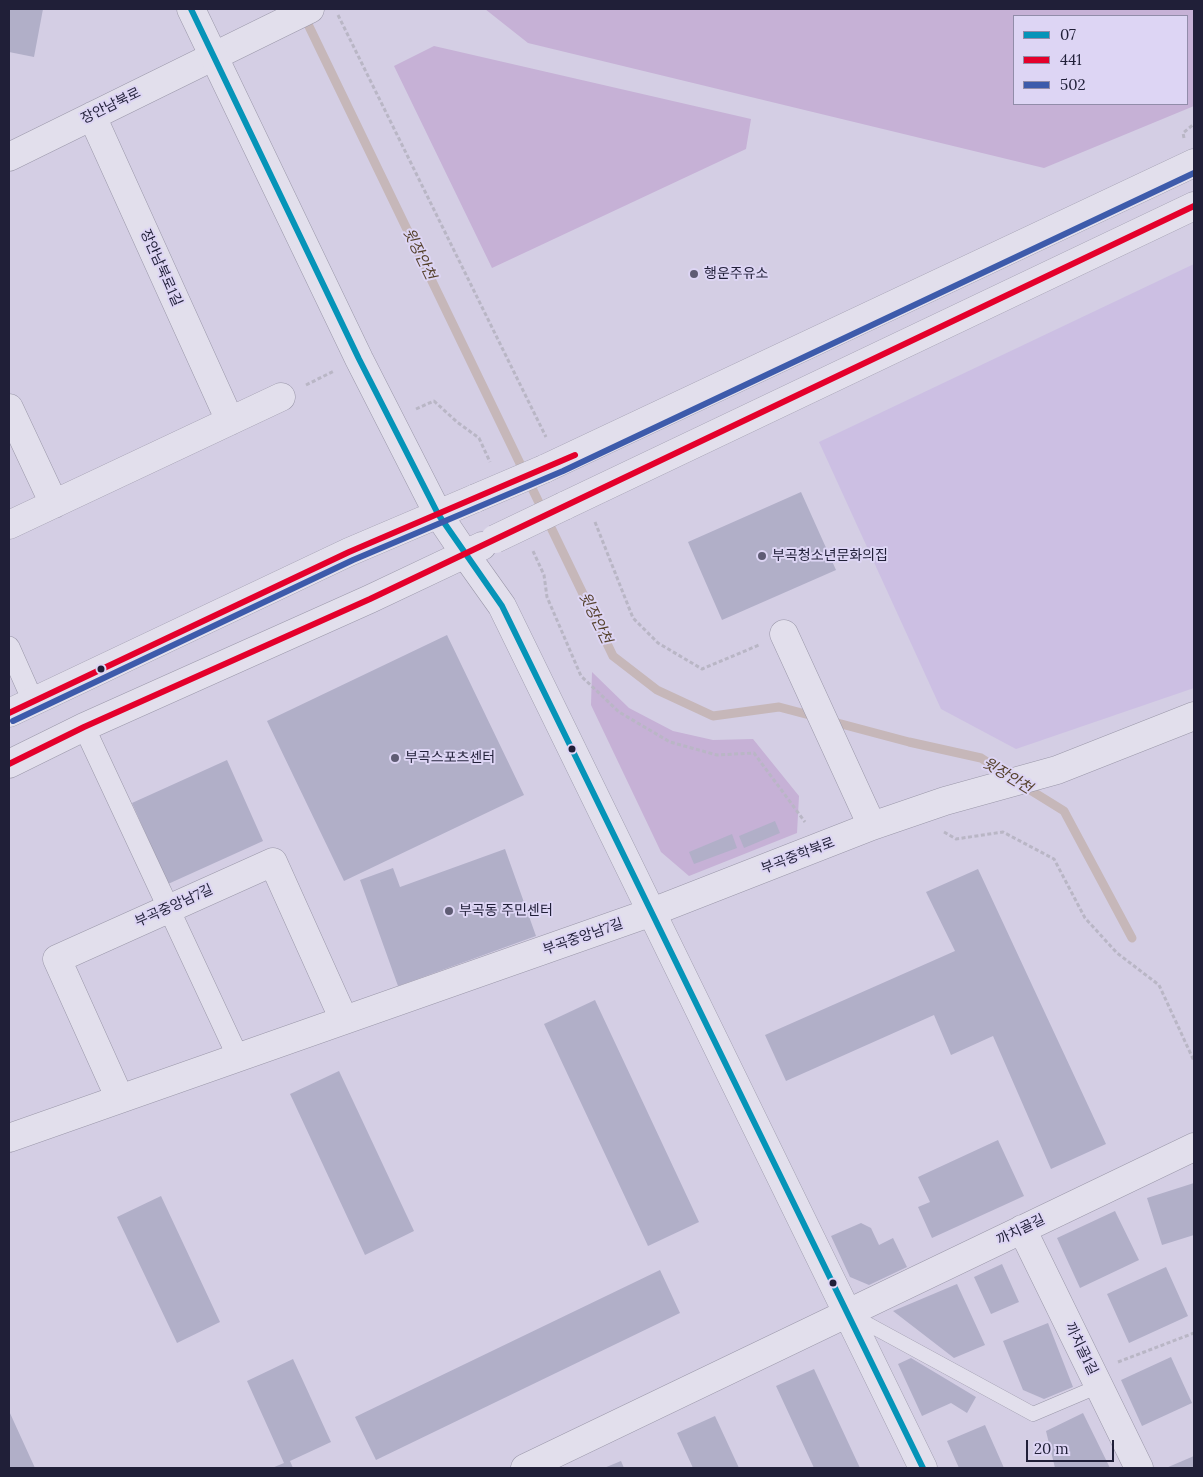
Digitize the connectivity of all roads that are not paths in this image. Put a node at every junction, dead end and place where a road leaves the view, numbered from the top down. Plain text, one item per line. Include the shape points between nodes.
1 (191, 9) edge
2 (310, 9) edge
3 (213, 56) junction
4 (92, 116) junction
5 (9, 156) edge
6 (1194, 163) edge
7 (1194, 206) edge
8 (281, 396) road end
9 (9, 408) edge
10 (230, 420) junction
11 (54, 504) junction
12 (438, 514) junction
13 (9, 525) edge
14 (465, 554) junction
15 (784, 634) road end
16 (9, 647) edge
17 (33, 701) junction
18 (9, 713) edge
19 (1194, 716) edge
20 (84, 727) junction
21 (9, 764) edge
22 (872, 826) junction
23 (168, 909) junction
24 (652, 912) junction
25 (344, 1020) junction
26 (238, 1057) junction
27 (120, 1100) junction
28 (9, 1138) edge
29 (1194, 1147) edge
30 (1022, 1229) junction
31 (848, 1314) junction
32 (1099, 1386) junction
33 (525, 1468) edge
34 (923, 1468) edge
35 (1139, 1468) edge

1 - 3 street
2 - 3 street, 장안남북로
3 - 4 street, 장안남북로
3 - 12 street via 359,360
4 - 5 street, 장안남북로
4 - 10 street, 장안남북로1길
6 - 12 street, bridge via 552,466
7 - 14 street, bridge
8 - 10 street
9 - 11 street
10 - 11 street
11 - 13 street
12 - 14 street
12 - 17 street via 349,552
14 - 20 street
14 - 24 street via 502,606
15 - 22 street
16 - 17 street
17 - 18 street
19 - 22 street, 부곡중학북로 via 1057,770
20 - 21 street
20 - 23 street
22 - 24 street, 부곡중학북로
23 - 25 street, 부곡중앙남7길 via 273,862
23 - 26 street
23 - 27 street, 부곡중앙남7길 via 57,959
24 - 25 street, 부곡중앙남7길
24 - 31 street
25 - 26 street, 부곡중앙남7길
26 - 27 street, 부곡중앙남7길
27 - 28 street, 부곡중앙남7길
29 - 30 street, 까치골길
30 - 31 street, 까치골길
30 - 32 street, 까치골1길
31 - 32 lane via 1033,1414
31 - 33 street, 까치골길
31 - 34 street
32 - 35 street, 까치골1길

